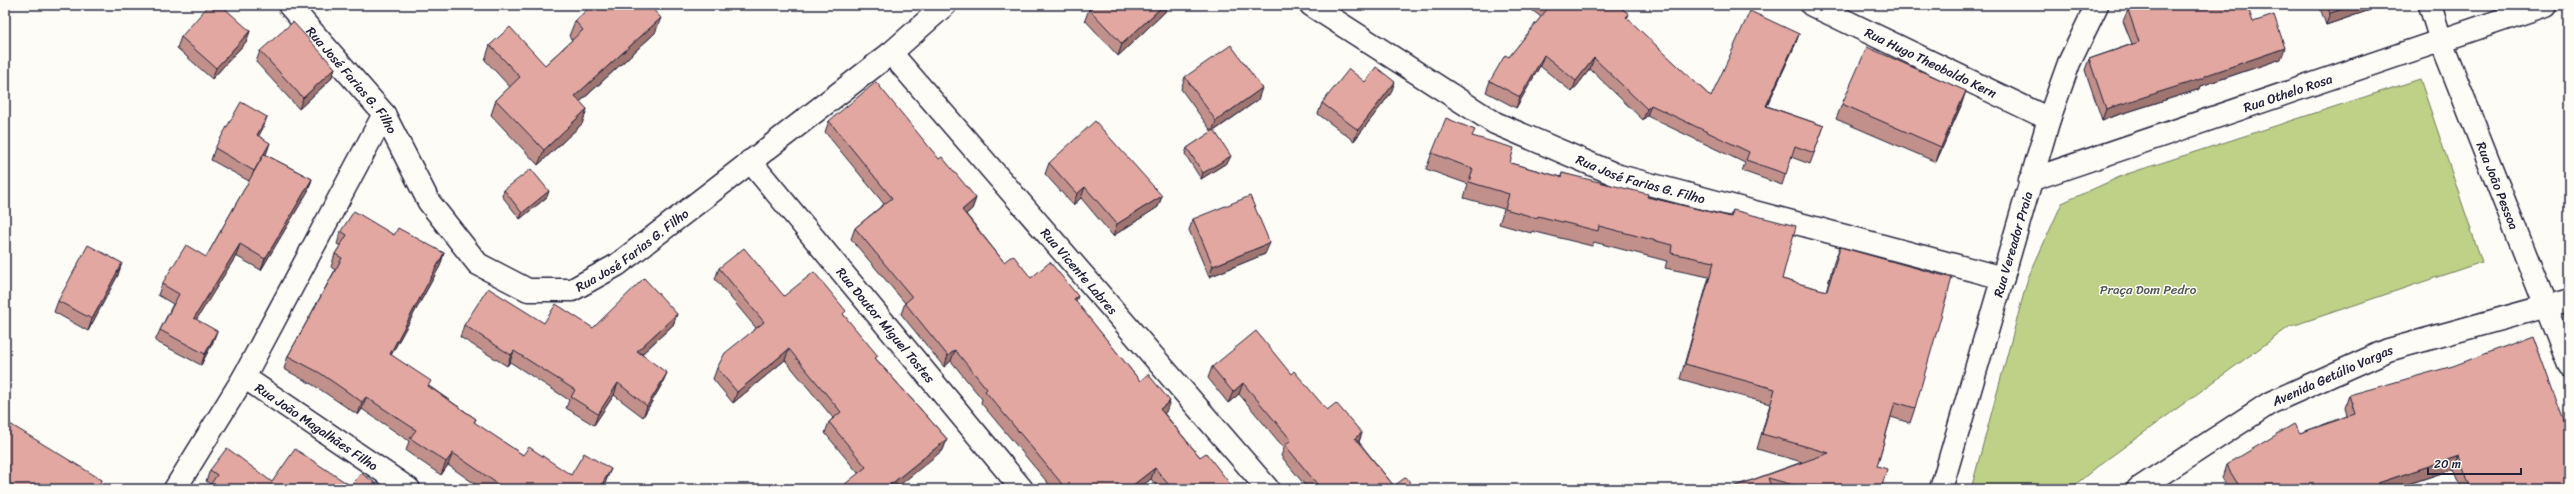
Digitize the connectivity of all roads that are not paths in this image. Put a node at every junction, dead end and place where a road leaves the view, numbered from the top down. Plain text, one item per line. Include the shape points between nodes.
1 (289, 5) edge
2 (945, 5) edge
3 (1311, 5) edge
4 (1812, 5) edge
5 (2097, 5) edge
6 (2430, 5) edge
7 (2546, 5) edge
8 (2440, 41) junction
9 (891, 52) junction
10 (384, 114) junction
11 (2049, 119) junction
12 (750, 161) junction
13 (2030, 180) junction
14 (2003, 278) junction
15 (2569, 300) edge
16 (2547, 307) junction
17 (2569, 365) edge
18 (244, 377) junction
19 (175, 489) edge
20 (409, 489) edge
21 (1022, 489) edge
22 (1268, 489) edge
23 (1941, 489) edge
24 (2138, 489) edge

1 - 10 street, Rua José Farias G. Filho
2 - 9 street, Rua José Farias G. Filho
3 - 14 street, Rua José Farias G. Filho via 1495,123 1619,176
4 - 11 street, Rua Hugo Theobaldo Kern
5 - 11 street, Rua Vereador Praia via 2069,63
6 - 8 street, Rua João Pessoa
7 - 8 street, Rua Othelo Rosa
8 - 13 street, Rua Othelo Rosa
8 - 16 street, Rua João Pessoa
9 - 12 street, Rua José Farias G. Filho
9 - 22 street, Rua Vicente Labres
10 - 12 street, Rua José Farias G. Filho via 429,202 478,264 528,290 572,290 617,265
10 - 18 street
11 - 13 street, Rua Vereador Praia
12 - 21 street, Rua Doutor Miguel Tostes
13 - 14 street, Rua Vereador Praia
14 - 23 street, Rua Vereador Praia
15 - 16 street, Avenida Getúlio Vargas
16 - 17 street, Rua João Pessoa
16 - 24 street, Avenida Getúlio Vargas via 2381,353 2270,403
18 - 19 street
18 - 20 street, Rua João Magalhães Filho

